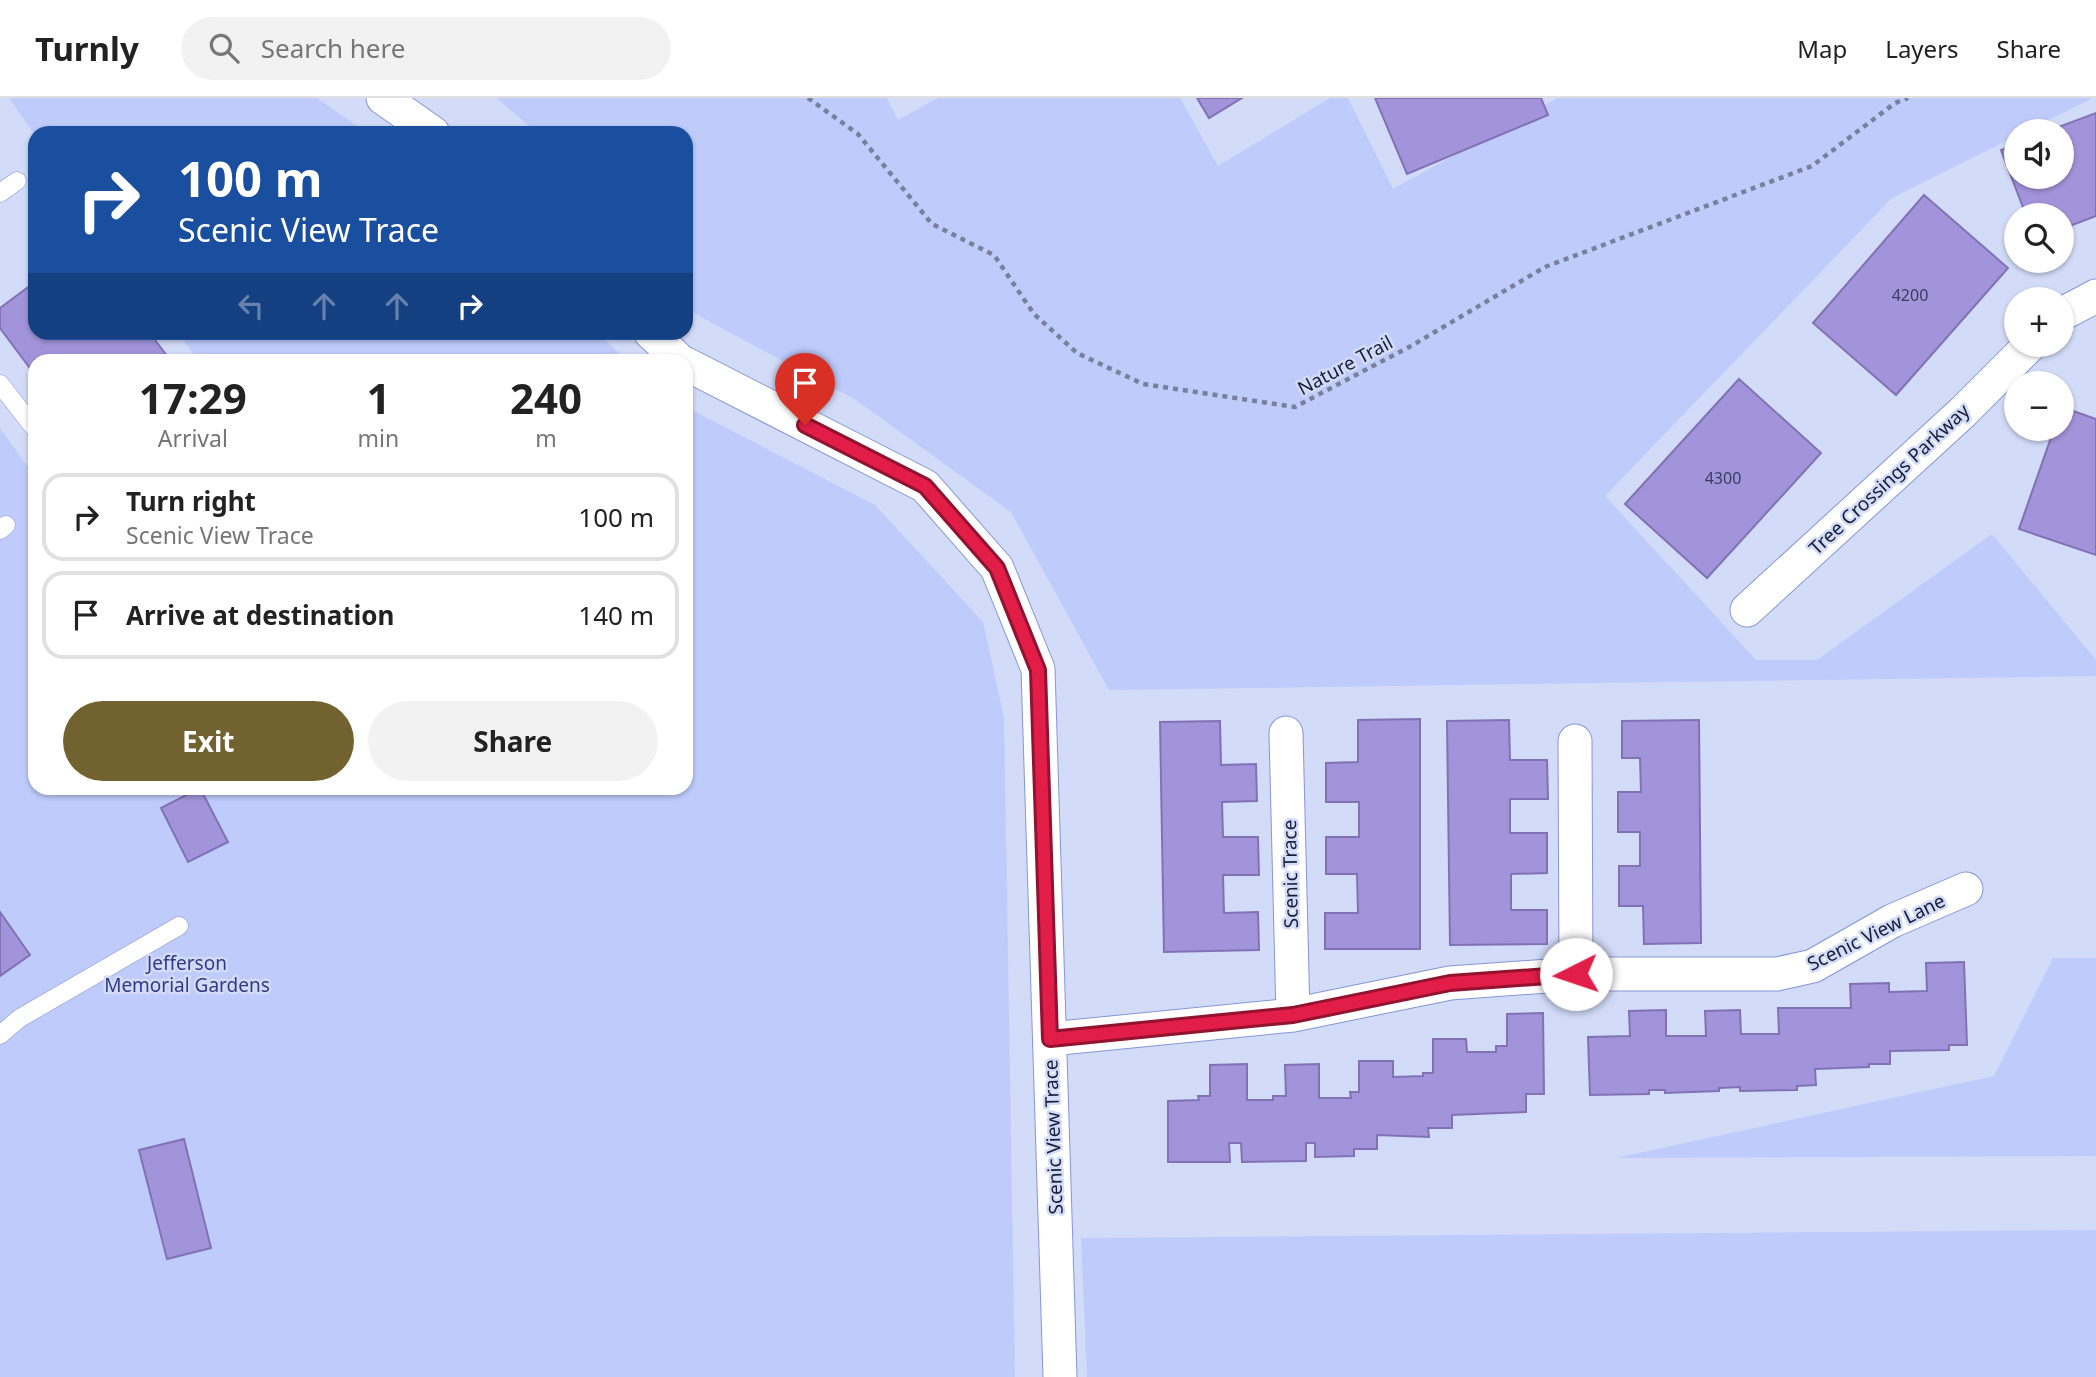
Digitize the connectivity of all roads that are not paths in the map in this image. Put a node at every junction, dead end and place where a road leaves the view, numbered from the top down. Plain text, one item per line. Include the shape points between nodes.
1 (383, 98) edge
2 (423, 126) edge
3 (17, 181) dead end
4 (0, 194) edge
5 (2096, 296) edge
6 (2074, 308) edge
7 (658, 340) edge
8 (673, 354) edge
9 (2019, 357) edge
10 (693, 368) edge
11 (0, 384) edge
12 (28, 420) edge
13 (1746, 610) dead end
14 (1286, 733) dead end
15 (1576, 741) dead end
16 (1966, 889) dead end
17 (179, 926) dead end
18 (1576, 974) junction
19 (1293, 1015) junction
20 (0, 1035) edge
21 (1050, 1039) junction
22 (1059, 1377) edge

1 - 2 street
3 - 4 lane
5 - 6 street
7 - 8 street
9 - 13 street, Tree Crossings Parkway
10 - 21 street, Scenic View Trace via 925,486 997,568 1038,670
11 - 12 lane
14 - 19 street, Scenic Trace
15 - 18 street
16 - 18 street, Scenic View Lane via 1892,921 1813,966 1777,974
17 - 20 lane via 20,1018
18 - 19 street, Scenic View Lane via 1450,983
19 - 21 street, Scenic View Lane
21 - 22 street, Scenic View Trace

